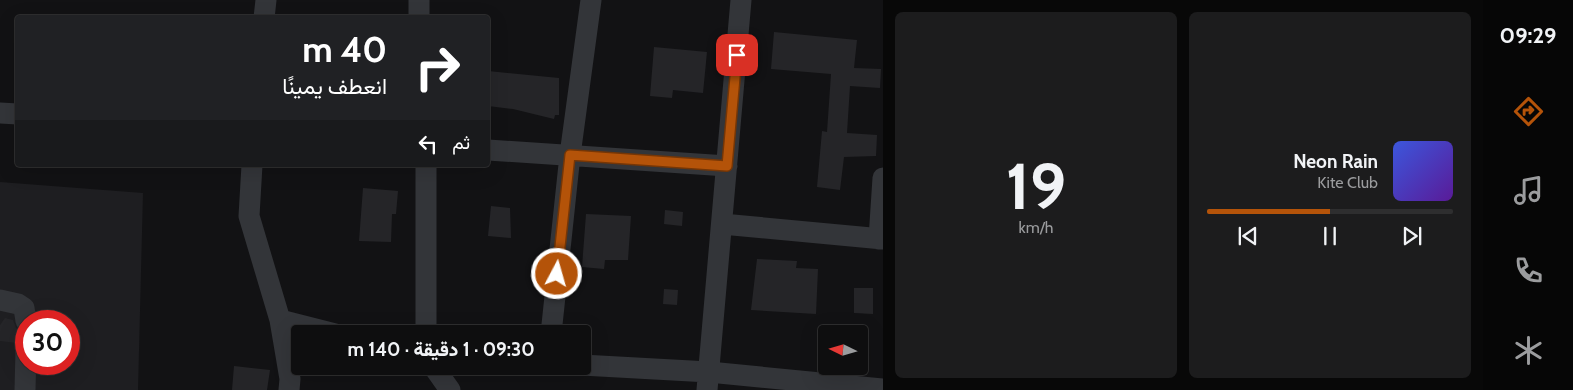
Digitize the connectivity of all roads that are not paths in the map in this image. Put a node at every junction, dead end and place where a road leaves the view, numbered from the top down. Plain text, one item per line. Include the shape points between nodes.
1 (266, 0) edge
2 (418, 0) edge
3 (591, 0) edge
4 (741, 0) edge
5 (264, 15) edge
6 (419, 15) edge
7 (0, 113) edge
8 (15, 114) edge
9 (490, 150) edge
10 (570, 155) junction
11 (727, 166) junction
12 (252, 167) edge
13 (426, 167) edge
14 (883, 178) edge
15 (722, 224) junction
16 (881, 239) edge
17 (0, 300) edge
18 (24, 310) edge
19 (280, 320) junction
20 (300, 325) edge
21 (426, 325) edge
22 (552, 325) edge
23 (591, 366) edge
24 (25, 375) edge
25 (439, 375) edge
26 (708, 381) edge
27 (859, 388) edge
28 (883, 389) edge
29 (25, 390) edge
30 (288, 390) edge
31 (450, 390) edge

1 - 5 street
2 - 6 street
3 - 10 street
4 - 11 street
7 - 8 street
9 - 10 street
10 - 11 street
10 - 22 street
11 - 15 street
12 - 19 street via 250,216
13 - 21 street
14 - 16 street
15 - 16 street
15 - 26 street
17 - 18 street via 18,304
19 - 20 street
19 - 30 street via 290,379
23 - 26 street
24 - 29 street
25 - 31 street
26 - 27 street
27 - 28 street

